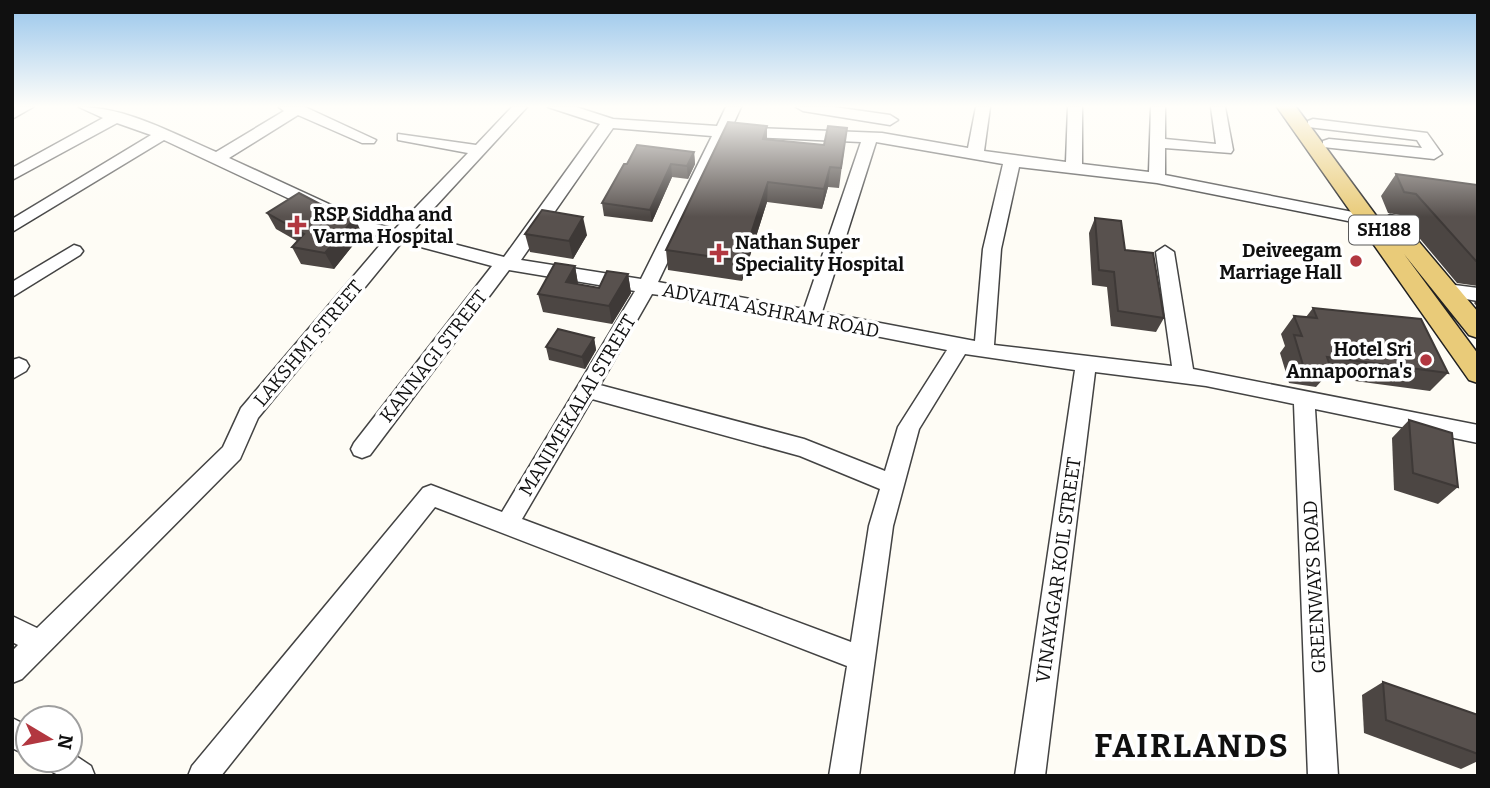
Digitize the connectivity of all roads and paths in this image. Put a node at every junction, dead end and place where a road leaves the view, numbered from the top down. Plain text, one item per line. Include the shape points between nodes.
1 (1158, 143) edge
2 (68, 144) edge
3 (147, 144) edge
4 (185, 144) edge
5 (239, 144) edge
6 (443, 144) edge
7 (485, 144) edge
8 (594, 144) edge
9 (716, 144) edge
10 (874, 144) edge
11 (910, 144) edge
12 (977, 144) edge
13 (1074, 144) edge
14 (1165, 144) edge
15 (1224, 144) edge
16 (1313, 144) edge
17 (1322, 144) edge
18 (1329, 144) joint
19 (1427, 144) edge
20 (479, 150) junction
21 (975, 155) junction
22 (218, 158) junction
23 (1012, 161) junction
24 (1074, 167) junction
25 (12, 175) edge
26 (1157, 178) junction
27 (1368, 220) junction
28 (12, 227) edge
29 (397, 237) junction
30 (74, 251) dead end
31 (1165, 252) dead end
32 (507, 263) junction
33 (647, 286) junction
34 (1447, 290) junction
35 (12, 291) edge
36 (1478, 295) edge
37 (811, 317) junction
38 (1478, 329) edge
39 (960, 346) junction
40 (984, 351) junction
41 (1478, 351) edge
42 (12, 363) edge
43 (1086, 364) junction
44 (12, 371) edge
45 (1478, 373) edge
46 (1184, 376) junction
47 (586, 389) junction
48 (1304, 397) junction
49 (1478, 434) edge
50 (362, 449) dead end
51 (893, 484) junction
52 (507, 524) junction
53 (12, 628) edge
54 (39, 643) junction
55 (861, 659) junction
56 (12, 670) edge
57 (202, 776) edge
58 (844, 776) edge
59 (1030, 776) edge
60 (1323, 776) edge

1 - 26 street
2 - 25 street
3 - 28 street
4 - 22 street, ADVAITA ASHRAM ROAD
5 - 22 street
6 - 20 street
7 - 20 street, LAKSHMI STREET
8 - 32 street, KANNAGI STREET
9 - 33 street, MANIMEKALAI STREET
10 - 37 street
11 - 21 street
12 - 21 street
13 - 24 street
14 - 15 street via 1225,150
16 - 27 main road
17 - 41 main road, SH188
18 - 19 street via 1434,154
18 - 34 main road
20 - 29 street, LAKSHMI STREET
21 - 23 street
22 - 29 street, ADVAITA ASHRAM ROAD via 362,226
23 - 24 street
23 - 40 street via 992,249
24 - 26 street
26 - 27 street
27 - 45 main road
29 - 32 street, ADVAITA ASHRAM ROAD
29 - 54 street, LAKSHMI STREET via 249,414 232,453
30 - 35 street
31 - 46 street
32 - 33 street, ADVAITA ASHRAM ROAD
32 - 50 street, KANNAGI STREET
33 - 37 street, ADVAITA ASHRAM ROAD
33 - 47 street, MANIMEKALAI STREET
34 - 36 street
34 - 38 main road
37 - 39 street, ADVAITA ASHRAM ROAD
39 - 40 street, ADVAITA ASHRAM ROAD
39 - 51 street via 909,427
40 - 43 street, ADVAITA ASHRAM ROAD
42 - 44 street via 19,366
43 - 46 street, ADVAITA ASHRAM ROAD
43 - 59 street, VINAYAGAR KOIL STREET
46 - 48 street, ADVAITA ASHRAM ROAD
47 - 51 street via 804,448
47 - 52 street, MANIMEKALAI STREET
48 - 49 street, ADVAITA ASHRAM ROAD
48 - 60 street, GREENWAYS ROAD
51 - 55 street via 881,526
52 - 55 street
52 - 57 street via 431,495
53 - 54 street
54 - 56 street, LAKSHMI STREET
55 - 58 street

